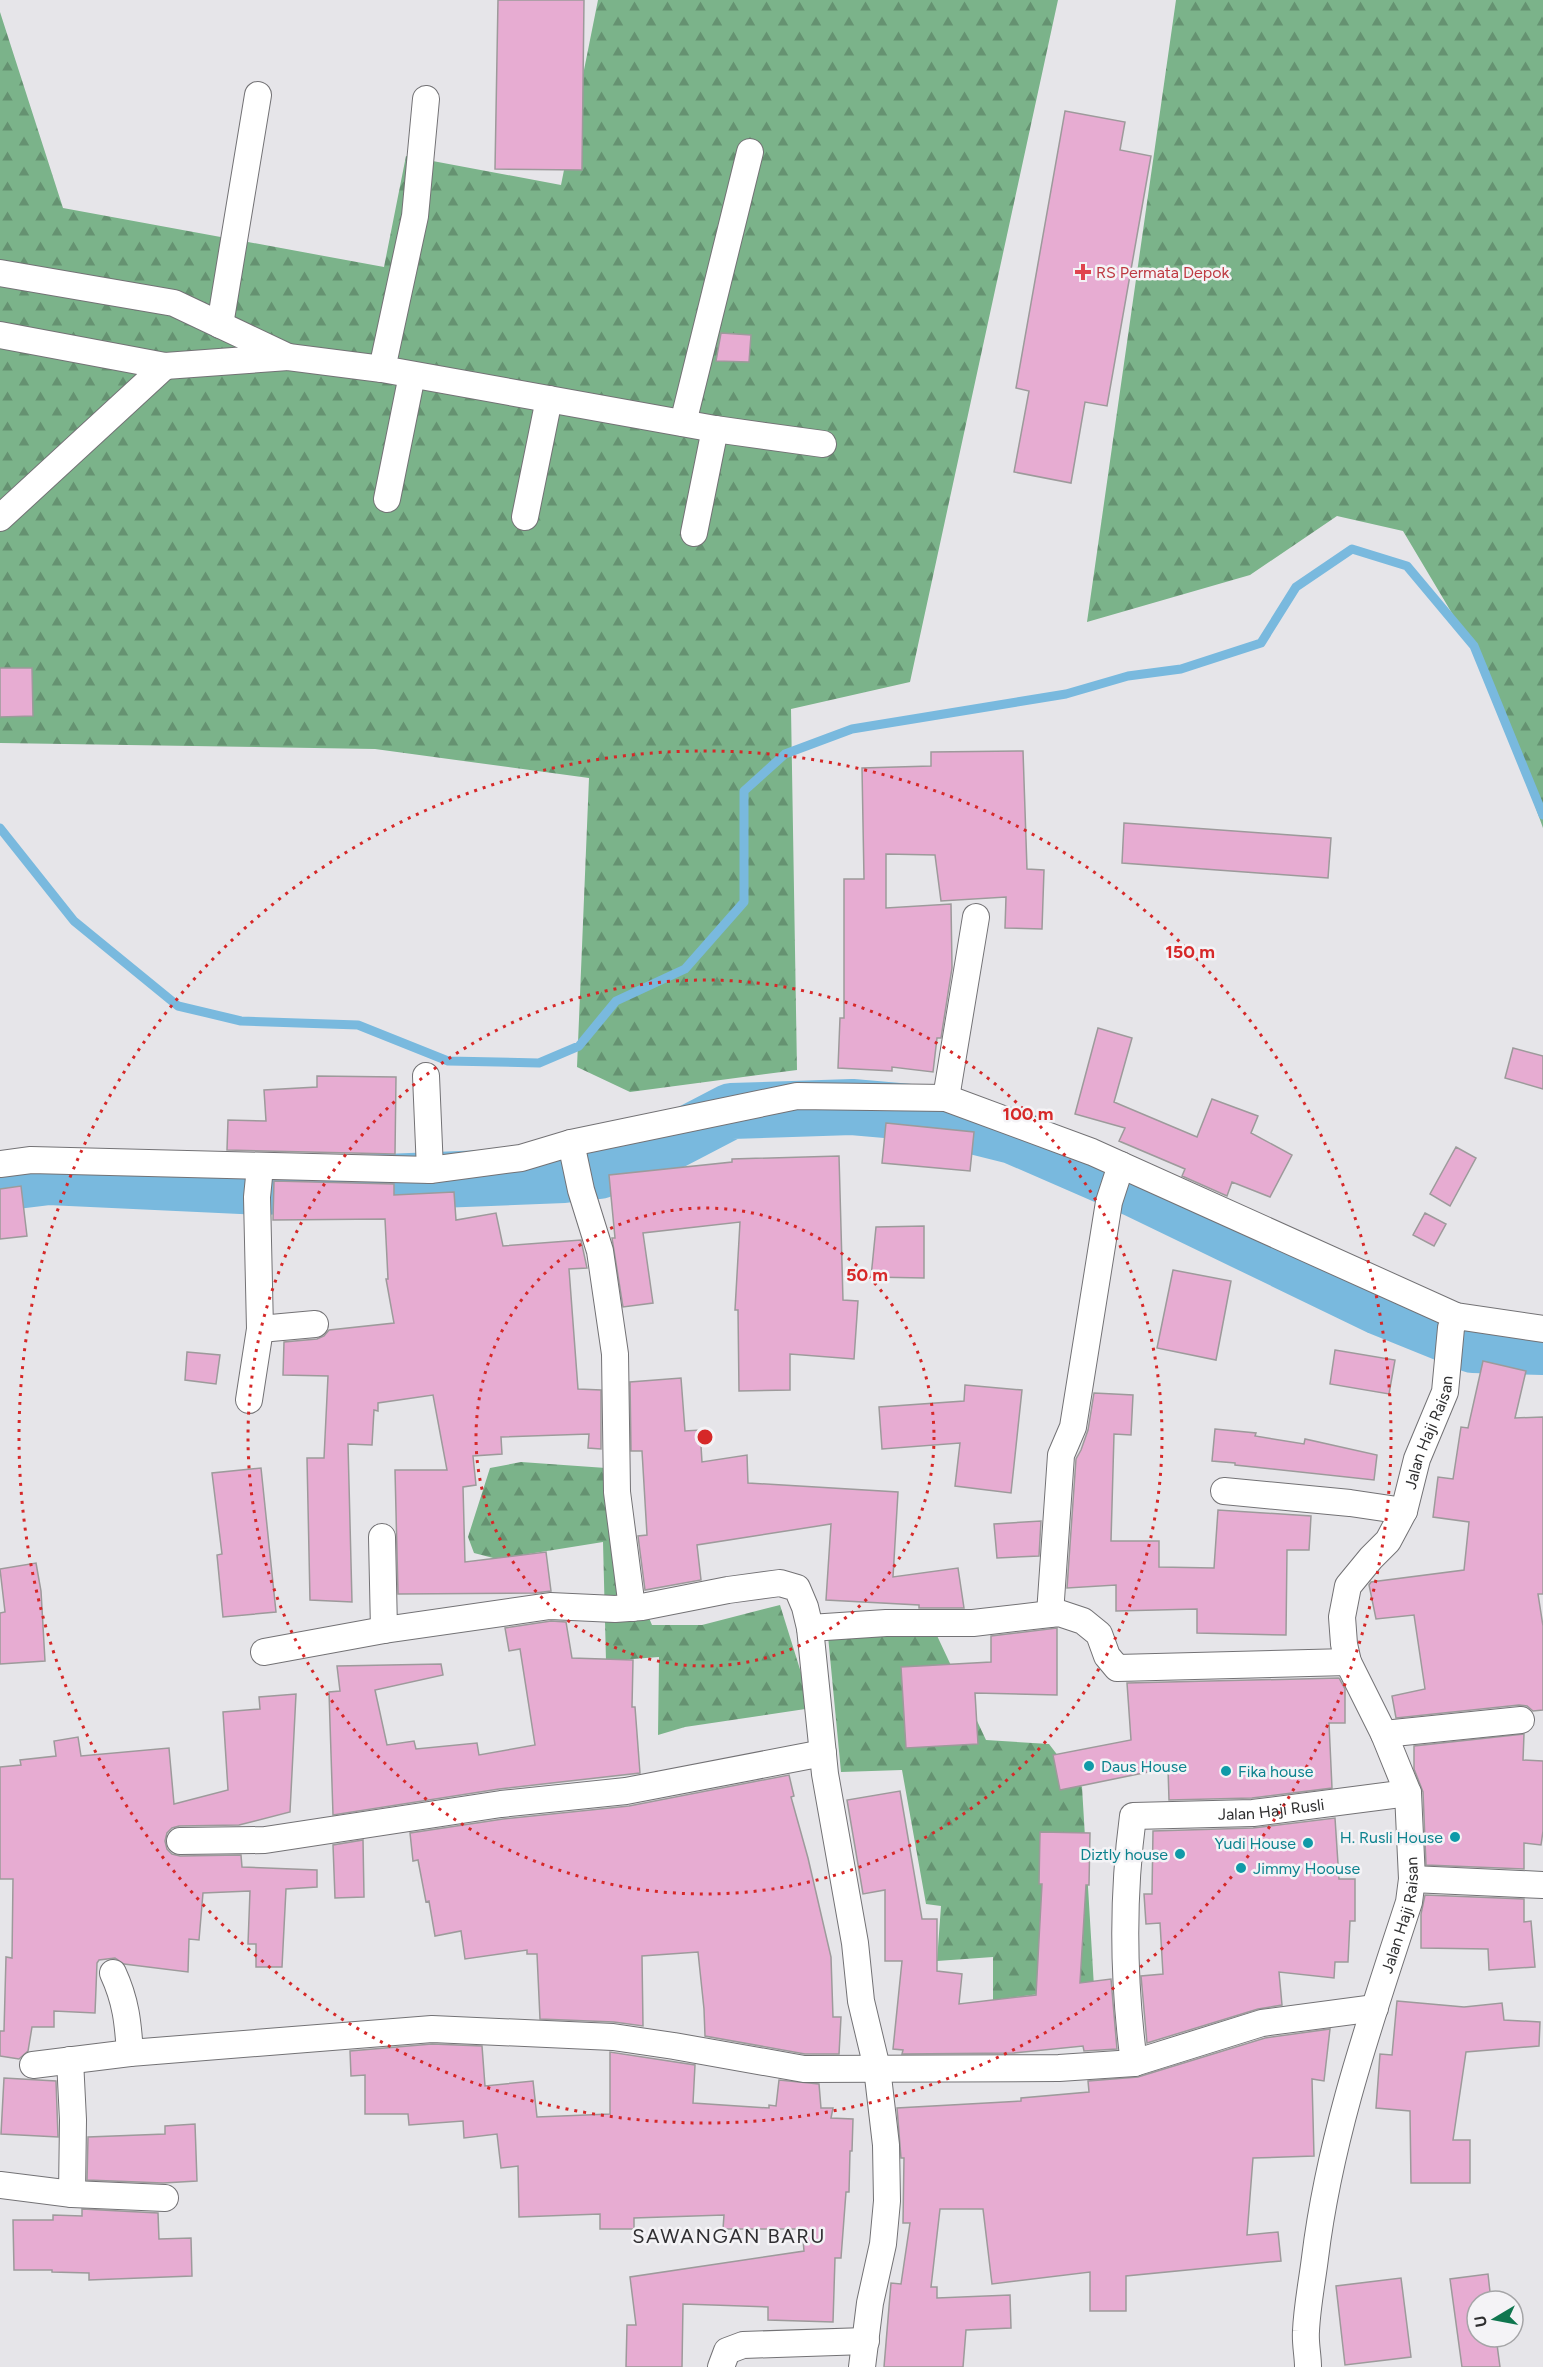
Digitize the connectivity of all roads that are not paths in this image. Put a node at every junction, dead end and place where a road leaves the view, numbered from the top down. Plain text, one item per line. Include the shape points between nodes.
1 (258, 95) dead end
2 (426, 99) dead end
3 (750, 152) dead end
4 (0, 273) edge
5 (220, 325) junction
6 (0, 336) edge
7 (288, 357) junction
8 (165, 366) junction
9 (382, 369) junction
10 (412, 375) junction
11 (549, 399) junction
12 (683, 423) junction
13 (715, 429) junction
14 (823, 444) dead end
15 (387, 499) dead end
16 (525, 517) dead end
17 (0, 518) edge
18 (694, 533) dead end
19 (976, 917) dead end
20 (426, 1076) dead end
21 (946, 1098) junction
22 (573, 1151) junction
23 (0, 1164) edge
24 (430, 1170) junction
25 (1116, 1178) junction
26 (258, 1181) junction
27 (1453, 1322) junction
28 (315, 1324) dead end
29 (260, 1329) junction
30 (1543, 1329) edge
31 (249, 1400) dead end
32 (1224, 1491) dead end
33 (1404, 1511) junction
34 (382, 1537) dead end
35 (632, 1608) junction
36 (1050, 1614) junction
37 (810, 1628) junction
38 (384, 1630) junction
39 (264, 1652) dead end
40 (1348, 1662) junction
41 (1521, 1720) dead end
42 (1384, 1734) junction
43 (823, 1753) junction
44 (1408, 1793) junction
45 (180, 1841) dead end
46 (1412, 1879) junction
47 (1543, 1885) edge
48 (113, 1974) dead end
49 (1375, 2008) junction
50 (130, 2053) junction
51 (70, 2060) junction
52 (1134, 2063) junction
53 (33, 2065) dead end
54 (877, 2068) junction
55 (0, 2185) edge
56 (72, 2194) junction
57 (165, 2198) dead end
58 (866, 2341) junction
59 (721, 2367) edge
60 (862, 2367) edge
61 (1308, 2367) edge

1 - 5 street
2 - 9 street via 415,216
3 - 12 street
4 - 5 street via 174,303
5 - 7 street
6 - 8 street
7 - 8 street
7 - 9 street
8 - 17 street
9 - 10 street
10 - 11 street
10 - 15 street
11 - 12 street
11 - 16 street
12 - 13 street
13 - 14 street
13 - 18 street
19 - 21 street
20 - 24 street
21 - 22 street via 797,1096
21 - 25 street via 1092,1152
22 - 24 street
22 - 35 street via 600,1251 615,1354 617,1492
23 - 26 street via 31,1160 158,1162
24 - 26 street
25 - 27 street
25 - 36 street via 1073,1427 1061,1455
26 - 29 street
27 - 30 street
27 - 33 street, Jalan Haji Raisan via 1444,1392 1417,1460
28 - 29 street
29 - 31 street
32 - 33 street
33 - 40 street, Jalan Haji Raisan via 1388,1541 1348,1586 1342,1617
34 - 38 street
35 - 37 street via 780,1583 797,1588
35 - 38 street via 550,1606
36 - 37 street via 973,1623
36 - 40 street via 1083,1621 1099,1634 1107,1656 1117,1668
37 - 43 street
38 - 39 street
40 - 42 street, Jalan Haji Raisan
41 - 42 street
42 - 44 street, Jalan Haji Raisan
43 - 45 street via 626,1791 501,1804 265,1840
43 - 54 street via 861,2001
44 - 46 street, Jalan Haji Raisan
44 - 52 street, Jalan Haji Rusli via 1253,1813 1133,1816 1126,1863 1124,1947
46 - 47 street
46 - 49 street, Jalan Haji Raisan via 1409,1902
48 - 50 street via 123,1995
49 - 52 street via 1262,2023
49 - 61 street, Jalan Haji Raisan via 1340,2125 1318,2233 1306,2331
50 - 51 street
50 - 54 street via 432,2029 613,2037 804,2069
51 - 53 street
51 - 56 street
52 - 54 street via 1059,2068
54 - 58 street via 886,2145 887,2201
55 - 56 street
56 - 57 street
58 - 59 street via 743,2345 727,2351
58 - 60 street

